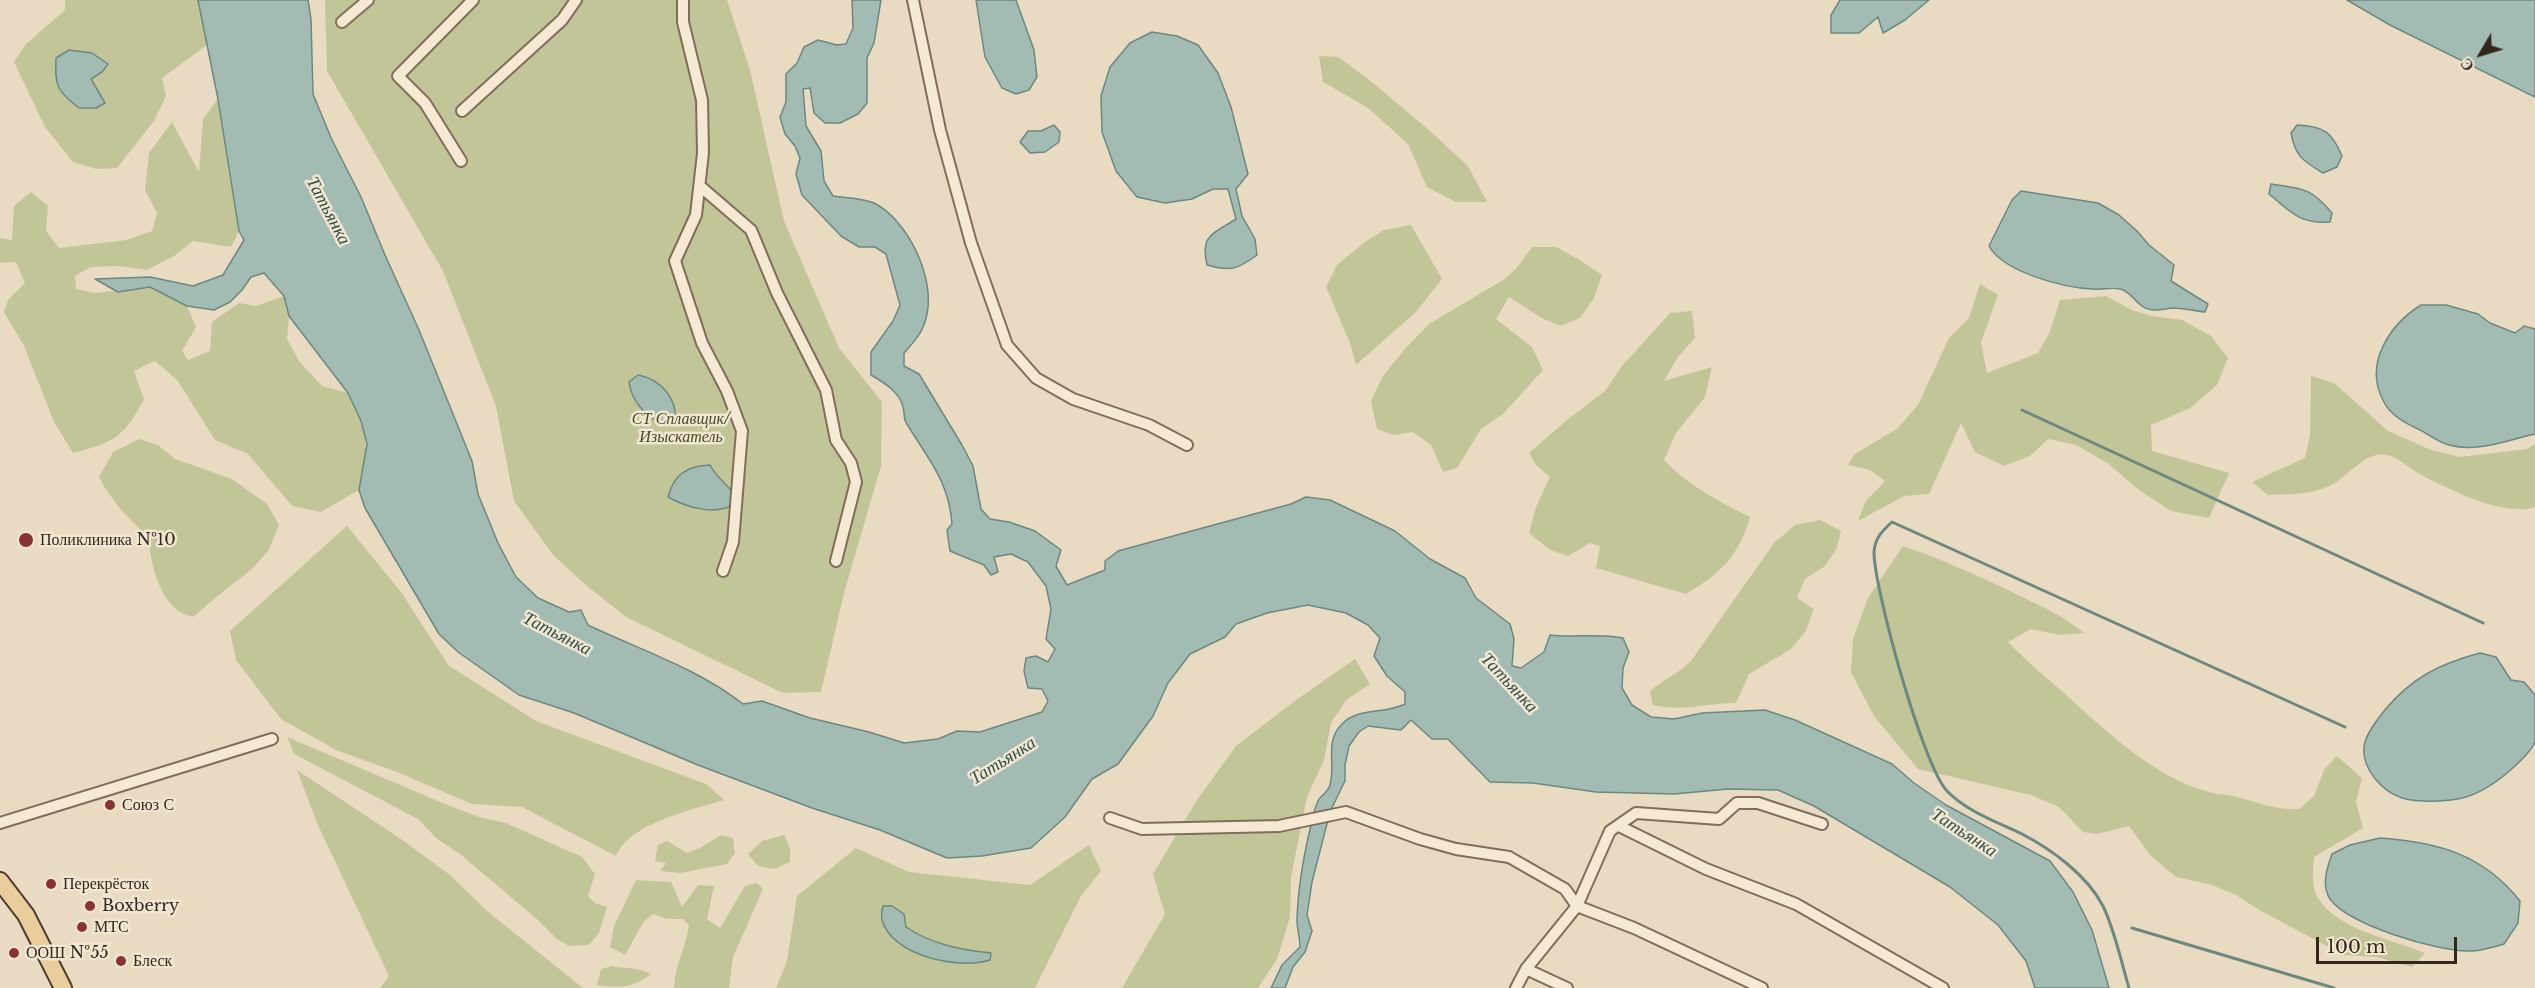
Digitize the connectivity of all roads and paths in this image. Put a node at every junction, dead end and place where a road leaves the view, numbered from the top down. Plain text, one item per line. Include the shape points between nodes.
1 (368, 0) edge
2 (473, 0) edge
3 (576, 0) edge
4 (683, 0) edge
5 (914, 0) edge
6 (342, 22) dead end
7 (462, 111) dead end
8 (460, 161) dead end
9 (701, 187) junction
10 (1187, 445) dead end
11 (836, 561) dead end
12 (723, 571) dead end
13 (272, 739) dead end
14 (1110, 818) dead end
15 (0, 823) edge
16 (1822, 824) dead end
17 (1619, 826) junction
18 (0, 881) edge
19 (1577, 906) junction
20 (1526, 969) junction
21 (63, 988) edge
22 (1516, 988) edge
23 (1567, 988) edge
24 (1762, 988) edge
25 (1943, 988) edge

1 - 6 street
2 - 8 street via 398,76 425,103
3 - 7 street via 562,20
4 - 9 street via 683,22 702,100
5 - 10 street via 940,130 970,243 1007,345 1036,378 1073,399 1149,425
9 - 11 street via 751,230 777,293 826,390 836,440 852,463 856,482
9 - 12 street via 696,215 675,261 702,343 742,431 733,542
13 - 15 street
14 - 19 street via 1142,829 1279,826 1346,812 1456,849 1509,857 1565,889
16 - 17 street via 1758,802 1737,804 1719,819 1636,813
17 - 19 street via 1610,831
17 - 25 street via 1706,869 1796,904
18 - 21 main road via 26,915
19 - 20 street
19 - 24 street
20 - 22 street
20 - 23 street

